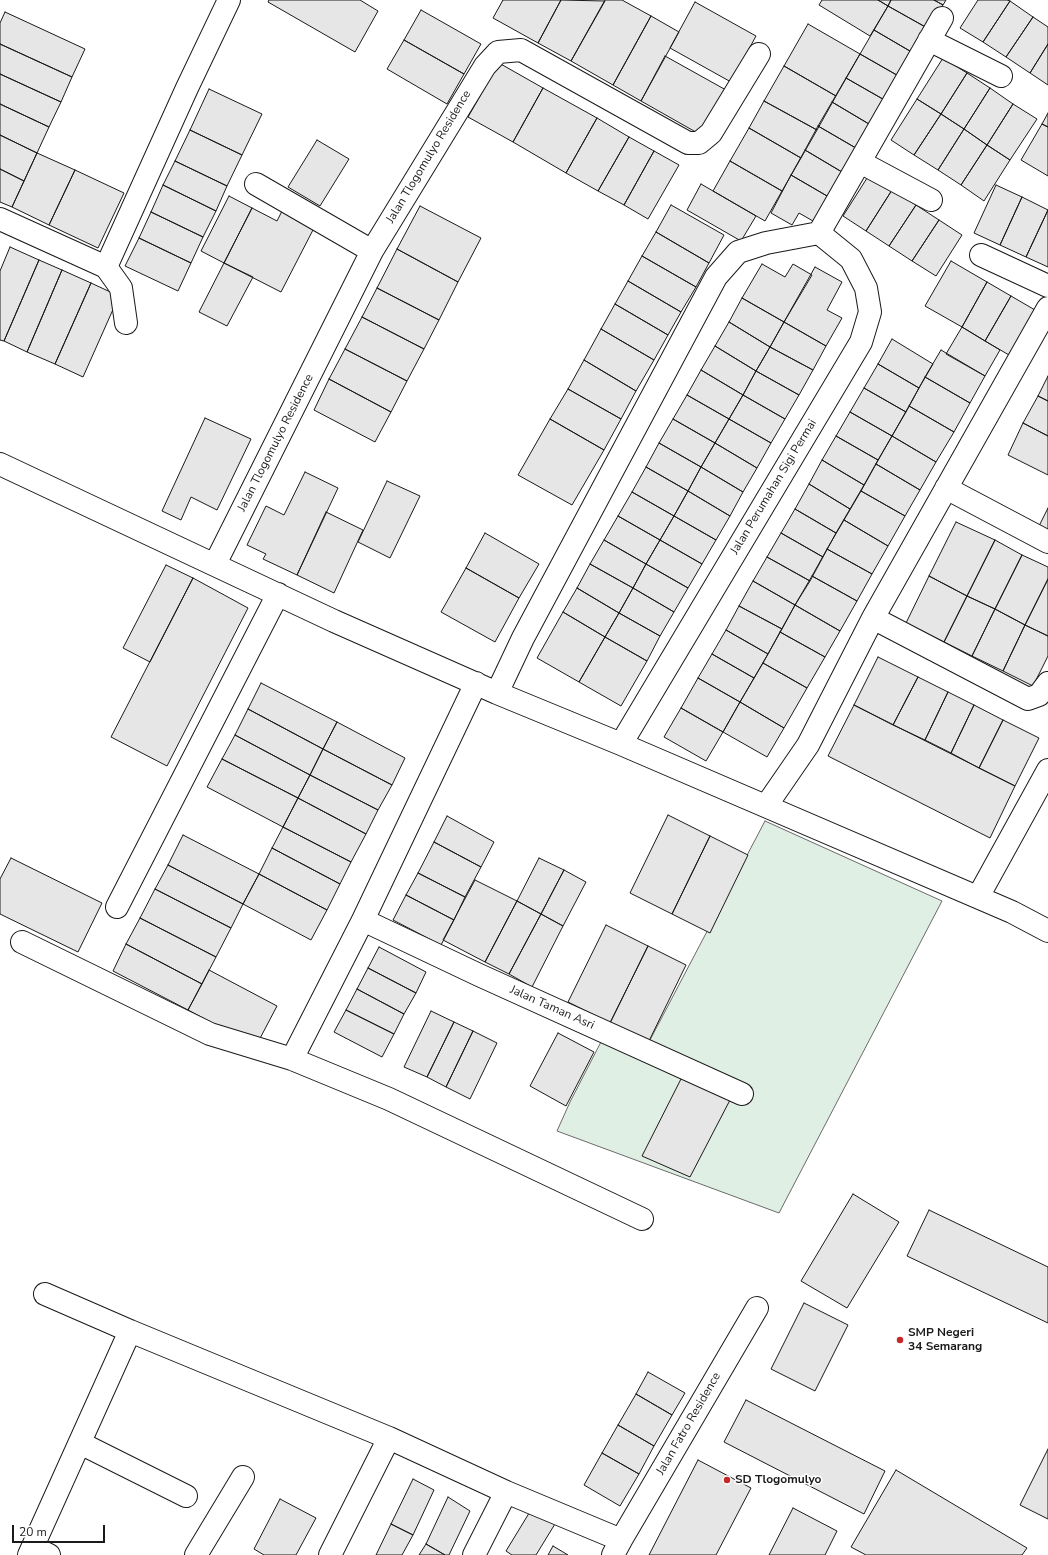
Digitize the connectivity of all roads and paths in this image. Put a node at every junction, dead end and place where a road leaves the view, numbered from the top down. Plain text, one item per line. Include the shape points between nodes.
1 (229, 0) edge
2 (942, 18) dead end
3 (929, 40) junction
4 (759, 54) dead end
5 (1001, 76) dead end
6 (860, 162) junction
7 (256, 184) dead end
8 (931, 200) dead end
9 (0, 219) edge
10 (819, 233) junction
11 (372, 251) junction
12 (981, 255) dead end
13 (106, 267) junction
14 (1048, 286) edge
15 (1048, 308) edge
16 (126, 323) dead end
17 (0, 464) edge
18 (946, 488) junction
19 (1048, 542) edge
20 (215, 564) junction
21 (278, 594) junction
22 (873, 618) junction
23 (476, 683) junction
24 (1048, 683) edge
25 (497, 693) junction
26 (621, 744) junction
27 (1048, 770) edge
28 (766, 806) junction
29 (978, 898) junction
30 (117, 907) dead end
31 (363, 920) junction
32 (1048, 931) edge
33 (22, 942) dead end
34 (292, 1059) junction
35 (742, 1094) dead end
36 (642, 1219) dead end
37 (45, 1294) dead end
38 (757, 1308) dead end
39 (130, 1330) junction
40 (389, 1438) junction
41 (80, 1443) junction
42 (243, 1477) dead end
43 (506, 1492) junction
44 (186, 1496) dead end
45 (617, 1547) edge
46 (37, 1552) edge
47 (203, 1553) edge
48 (330, 1555) edge
49 (474, 1555) edge

1 - 13 street via 183,95
2 - 3 street
3 - 5 street
3 - 6 street
4 - 11 street, Jalan Tlogomulyo Residence via 711,133 699,143 688,143 522,50 498,52 484,66
6 - 8 street
6 - 10 street
7 - 11 street
9 - 13 street
10 - 25 street via 766,243 738,252 716,277 523,638
10 - 26 street, Jalan Perumahan Sigi Permai via 851,258 866,288 870,312 861,342
11 - 20 street, Jalan Tlogomulyo Residence
12 - 14 street
13 - 16 street via 121,288
15 - 18 street
17 - 20 street
18 - 19 street
18 - 22 street
20 - 21 street
21 - 23 street
21 - 30 street
22 - 24 street via 1028,699 1039,695
22 - 28 street via 808,745
23 - 25 street
23 - 31 street
25 - 26 street
26 - 28 street
27 - 29 street
28 - 29 street
29 - 32 street
31 - 34 street
31 - 35 street, Jalan Taman Asri
33 - 34 street via 210,1034
34 - 36 street via 389,1099
37 - 39 street, Jalan Fatro Residence
38 - 45 street, Jalan Fatro Residence
39 - 40 street, Jalan Fatro Residence
39 - 41 street
40 - 43 street, Jalan Fatro Residence
40 - 48 street
41 - 44 street
41 - 46 street
42 - 47 street
43 - 45 street, Jalan Fatro Residence
43 - 49 street

